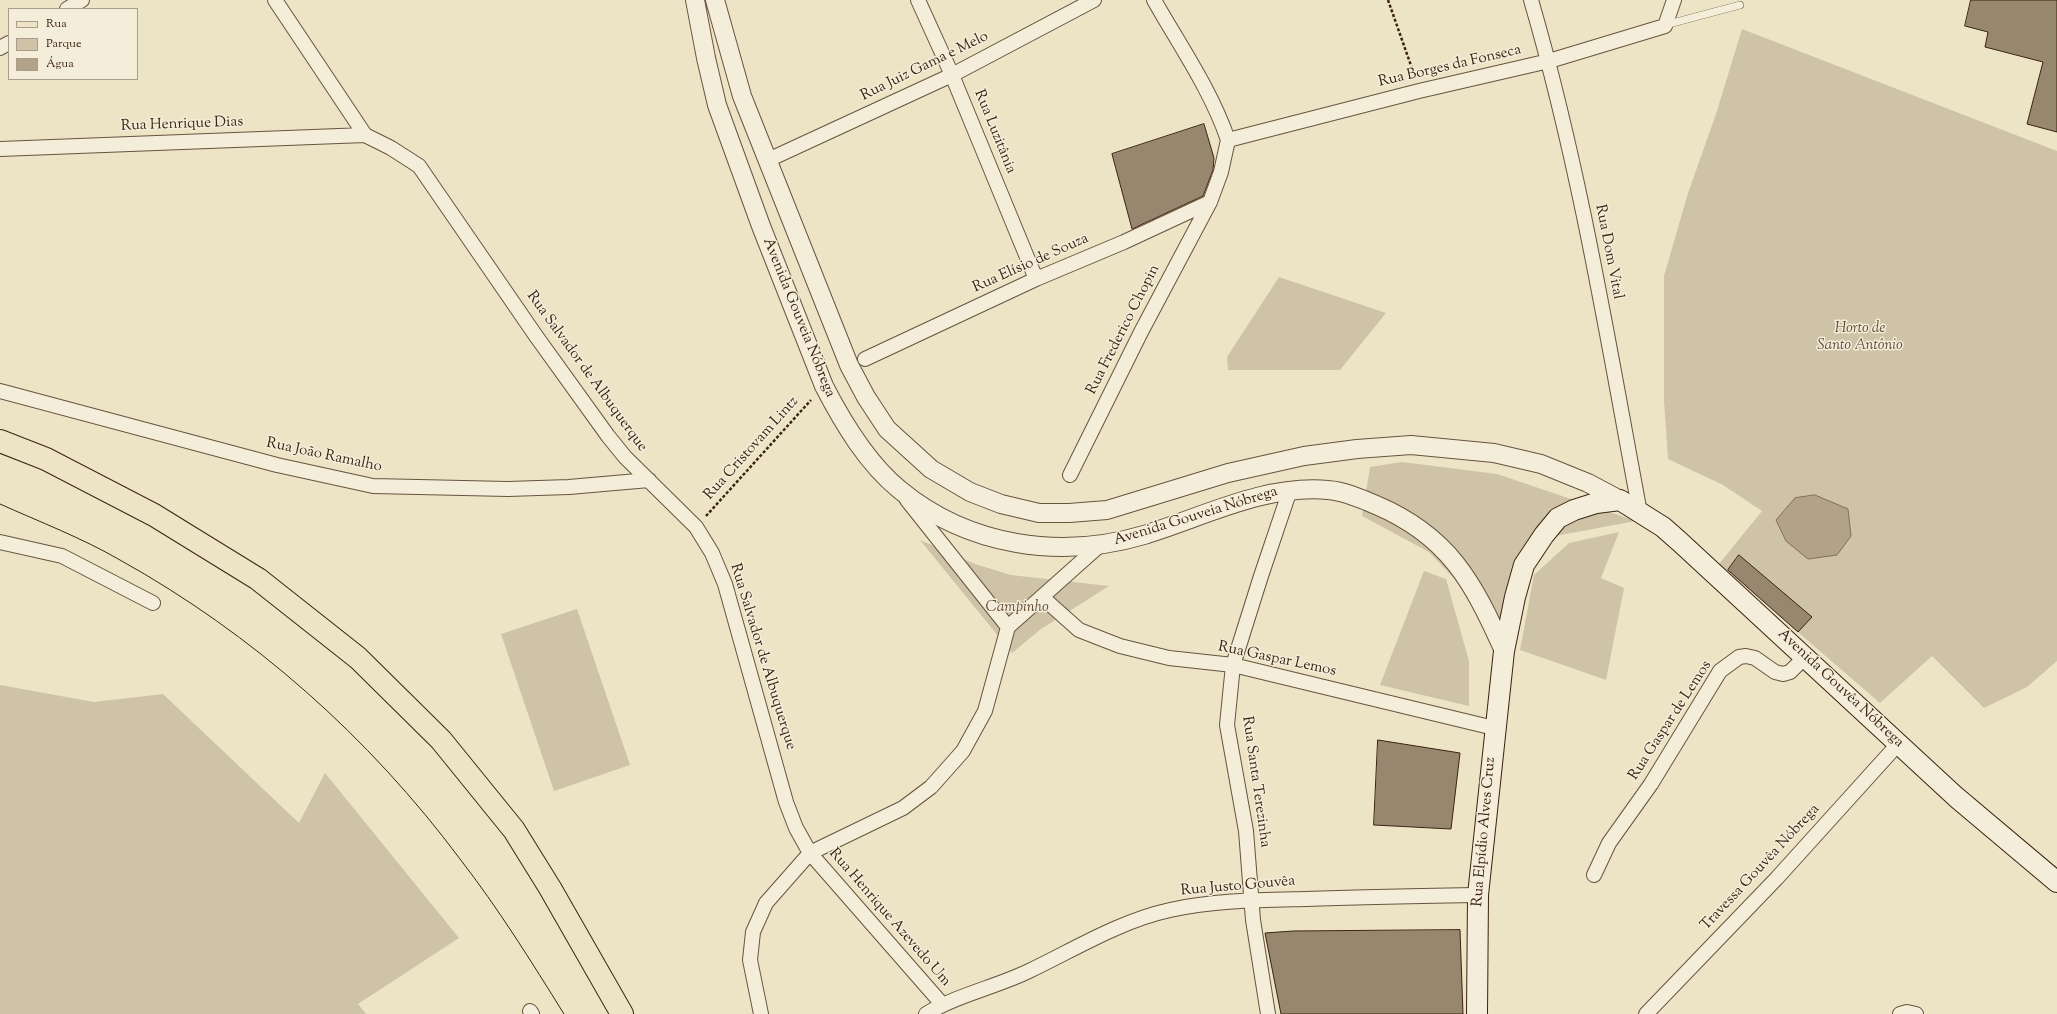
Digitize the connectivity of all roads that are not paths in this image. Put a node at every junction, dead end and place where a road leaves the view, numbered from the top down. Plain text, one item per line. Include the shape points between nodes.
1 (82, 0) edge
2 (276, 0) edge
3 (695, 0) edge
4 (715, 0) edge
5 (918, 0) edge
6 (1094, 0) edge
7 (1154, 0) edge
8 (1531, 0) edge
9 (1674, 0) edge
10 (1740, 5) dead end
11 (69, 8) edge
12 (1665, 26) junction
13 (1549, 60) junction
14 (952, 75) junction
15 (365, 136) junction
16 (1228, 140) junction
17 (0, 149) edge
18 (768, 160) junction
19 (1210, 202) junction
20 (1036, 279) junction
21 (865, 359) dead end
22 (0, 391) edge
23 (0, 441) edge
24 (1070, 475) dead end
25 (649, 480) junction
26 (899, 490) junction
27 (1290, 490) junction
28 (1620, 500) junction
29 (1640, 513) junction
30 (0, 542) edge
31 (1100, 545) junction
32 (1042, 597) junction
33 (153, 603) dead end
34 (1008, 627) junction
35 (1504, 651) junction
36 (1806, 656) junction
37 (1233, 665) junction
38 (1494, 728) junction
39 (1898, 743) junction
40 (810, 853) junction
41 (1594, 875) dead end
42 (2057, 882) edge
43 (1478, 895) junction
44 (1251, 900) junction
45 (942, 1004) junction
46 (1479, 1012) edge
47 (622, 1014) edge
48 (761, 1014) edge
49 (926, 1014) edge
50 (1268, 1014) edge
51 (1646, 1014) edge
52 (1900, 1014) edge
53 (1916, 1014) edge

1 - 11 street
2 - 15 street
3 - 26 street, Avenida Gouveia Nóbrega via 717,105 824,386 857,442
4 - 18 street, Avenida Gouveia Nóbrega via 742,96
5 - 14 street, Rua Luzitânia
6 - 14 street, Rua Juiz Gama e Melo
7 - 16 street via 1211,99
8 - 13 street, Rua Dom Vital
9 - 12 street
10 - 12 lane, Rua Borges da Fonseca
12 - 13 street, Rua Borges da Fonseca
13 - 16 street, Rua Borges da Fonseca via 1419,90
13 - 29 street, Rua Dom Vital via 1571,153
14 - 18 street, Rua Juiz Gama e Melo
14 - 20 street, Rua Luzitânia
15 - 17 street, Rua Henrique Dias
15 - 25 street, Rua Salvador de Albuquerque via 391,148 419,166 608,436
16 - 19 street via 1221,172
18 - 28 street, Avenida Gouveia Nóbrega via 842,350 866,397 887,429 931,469 970,492 1001,504 1039,513 1107,510 1228,473 1304,456 1411,445 1494,453 1541,464 1588,483
19 - 20 street, Rua Elísio de Souza
19 - 24 street, Rua Frederico Chopin via 1141,332
20 - 21 street, Rua Elísio de Souza
22 - 25 street, Rua João Ramalho via 277,465 373,486 508,489
23 - 47 main road via 46,459 154,515 258,579 358,658 441,740 514,830
25 - 40 street, Rua Salvador de Albuquerque via 696,527 712,553 725,584 786,802 796,828
26 - 31 street, Avenida Gouveia Nóbrega via 936,514 973,533 1010,543 1056,548
26 - 34 street
27 - 31 street, Avenida Gouveia Nóbrega via 1249,500 1142,536
27 - 35 street, Avenida Gouveia Nóbrega via 1330,490 1363,499 1395,513 1430,536 1450,556 1468,580 1488,615
27 - 37 street, Rua Santa Terezinha
28 - 29 main road, Avenida Gouvêa Nóbrega
28 - 35 main road via 1596,503 1574,510 1558,518 1544,535 1524,565
29 - 36 main road, Avenida Gouvêa Nóbrega via 1680,542
30 - 33 street via 62,556
31 - 32 street
32 - 34 street
32 - 37 street, Rua Gaspar Lemos via 1079,630 1120,646 1169,658
34 - 40 street via 985,711 963,751 931,787 903,808
35 - 38 main road, Rua Elpídio Alves Cruz
36 - 39 main road, Avenida Gouvêa Nóbrega
36 - 41 street, Rua Gaspar de Lemos via 1790,672 1783,674 1775,672 1755,658 1746,656 1739,657 1720,671 1651,784 1609,843
37 - 38 street, Rua Gaspar Lemos
37 - 44 street, Rua Santa Terezinha via 1227,725 1246,830
38 - 43 main road, Rua Elpídio Alves Cruz
39 - 42 main road, Avenida Gouvêa Nóbrega via 1962,802
39 - 51 street, Travessa Gouvêa Nóbrega via 1777,878
40 - 45 street, Rua Henrique Azevedo Um
40 - 48 street via 766,903 753,932 750,960
43 - 44 street, Rua Justo Gouvêa
43 - 46 main road, Rua Elpídio Alves Cruz
44 - 45 street, Rua Justo Gouvêa via 1169,910 1136,920 1082,944 1029,972
44 - 50 street, Rua Santa Terezinha
45 - 49 street, Rua Justo Gouvêa
52 - 53 street

